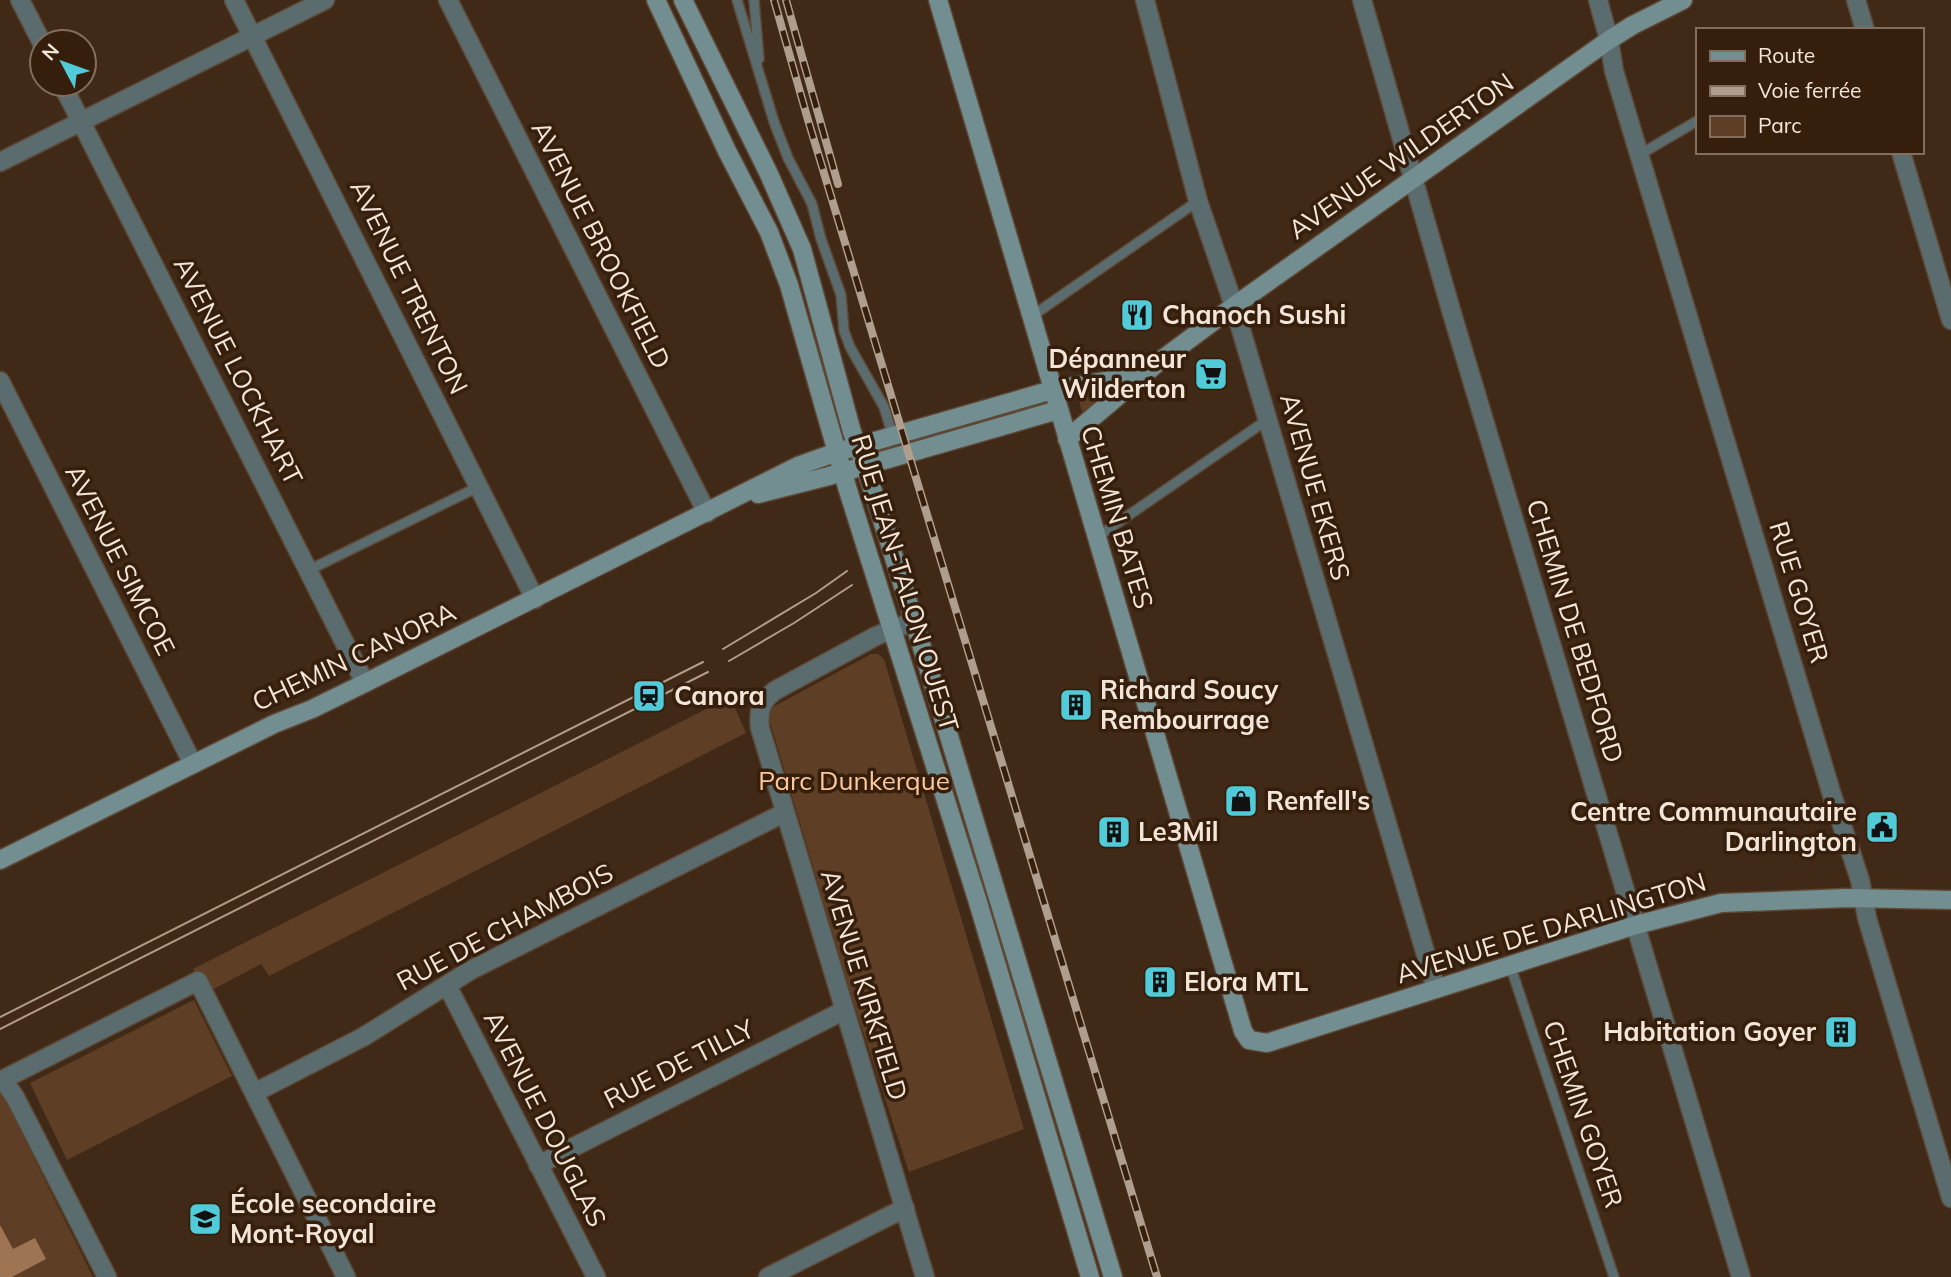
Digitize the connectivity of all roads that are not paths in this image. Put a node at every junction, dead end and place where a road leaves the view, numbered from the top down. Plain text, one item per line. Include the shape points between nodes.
1 (20, 0) edge
2 (234, 0) edge
3 (325, 0) edge
4 (448, 0) edge
5 (656, 0) edge
6 (683, 0) edge
7 (737, 0) edge
8 (754, 0) edge
9 (938, 0) edge
10 (1144, 0) edge
11 (1362, 0) edge
12 (1598, 0) edge
13 (1683, 0) edge
14 (1856, 0) edge
15 (34, 28) edge
16 (1864, 28) edge
17 (253, 37) junction
18 (1609, 40) junction
19 (759, 68) junction
20 (69, 98) edge
21 (82, 122) junction
22 (1696, 122) edge
23 (1902, 154) edge
24 (1639, 155) junction
25 (0, 162) edge
26 (1414, 180) junction
27 (1198, 201) junction
28 (1234, 306) junction
29 (1030, 317) junction
30 (1951, 320) edge
31 (1156, 365) junction
32 (0, 381) edge
33 (1052, 390) junction
34 (1058, 410) junction
35 (1268, 420) junction
36 (893, 437) junction
37 (1068, 439) junction
38 (858, 447) junction
39 (837, 452) junction
40 (865, 466) junction
41 (843, 472) junction
42 (478, 486) junction
43 (731, 501) junction
44 (707, 513) junction
45 (1097, 537) junction
46 (309, 570) junction
47 (535, 599) junction
48 (914, 621) junction
49 (891, 630) junction
50 (365, 683) junction
51 (193, 764) junction
52 (783, 813) junction
53 (0, 860) edge
54 (1863, 898) junction
55 (1951, 900) edge
56 (1636, 925) junction
57 (1510, 965) junction
58 (447, 985) junction
59 (1436, 989) junction
60 (843, 1011) junction
61 (1256, 1043) joint
62 (2, 1080) edge
63 (254, 1093) junction
64 (538, 1165) junction
65 (1951, 1198) edge
66 (905, 1208) junction
67 (107, 1277) edge
68 (346, 1277) edge
69 (596, 1277) edge
70 (768, 1277) edge
71 (925, 1277) edge
72 (1090, 1277) edge
73 (1113, 1277) edge
74 (1614, 1277) edge
75 (1741, 1277) edge

1 - 15 street
2 - 17 street, AVENUE TRENTON
3 - 17 street
4 - 44 street, AVENUE BROOKFIELD
5 - 39 street, RUE JEAN-TALON OUEST via 774,244
6 - 38 street, RUE JEAN-TALON OUEST via 802,249
7 - 19 lane
8 - 19 lane
9 - 29 street, CHEMIN BATES
10 - 27 street, AVENUE EKERS
11 - 26 street, CHEMIN DE BEDFORD
12 - 18 street, RUE GOYER
13 - 18 street, AVENUE WILDERTON
14 - 16 street
17 - 21 street
17 - 42 street, AVENUE TRENTON
18 - 24 street, RUE GOYER
18 - 26 street, AVENUE WILDERTON
19 - 36 lane via 782,144 812,204 843,304 849,347 880,400
20 - 21 street, AVENUE LOCKHART
21 - 25 street
21 - 46 street, AVENUE LOCKHART
22 - 24 lane
23 - 30 street
24 - 54 street, RUE GOYER
26 - 28 street, AVENUE WILDERTON
26 - 56 street, CHEMIN DE BEDFORD
27 - 28 street, AVENUE EKERS
27 - 29 lane
28 - 31 street, AVENUE WILDERTON
28 - 35 street, AVENUE EKERS
29 - 33 street, CHEMIN BATES
31 - 33 street, AVENUE WILDERTON via 1106,381
31 - 37 street, AVENUE WILDERTON
32 - 51 street, AVENUE SIMCOE
33 - 34 street, CHEMIN BATES
33 - 36 street, AVENUE WILDERTON
34 - 37 street, CHEMIN BATES
34 - 40 street
35 - 45 lane
35 - 59 street, AVENUE EKERS
36 - 38 street, AVENUE WILDERTON
37 - 45 street, CHEMIN BATES
38 - 39 street, AVENUE WILDERTON
38 - 40 street, RUE JEAN-TALON OUEST
39 - 41 street, RUE JEAN-TALON OUEST
39 - 43 street, CHEMIN CANORA via 798,466
40 - 41 street
40 - 48 street, RUE JEAN-TALON OUEST
41 - 43 street, CHEMIN CANORA
41 - 49 street, RUE JEAN-TALON OUEST
42 - 46 lane
42 - 47 street, AVENUE TRENTON
43 - 44 street, CHEMIN CANORA
44 - 47 street, CHEMIN CANORA
45 - 61 street, CHEMIN BATES via 1243,1031
46 - 50 street, AVENUE LOCKHART
47 - 50 street, CHEMIN CANORA
48 - 49 street
48 - 73 street, RUE JEAN-TALON OUEST
49 - 52 street, AVENUE KIRKFIELD via 776,690 760,707 760,729
49 - 72 street, RUE JEAN-TALON OUEST
50 - 51 street, CHEMIN CANORA
51 - 53 street, CHEMIN CANORA
52 - 58 street, RUE DE CHAMBOIS
52 - 60 street, AVENUE KIRKFIELD
54 - 55 street, AVENUE DE DARLINGTON
54 - 56 street, AVENUE DE DARLINGTON via 1721,904
54 - 65 street, RUE GOYER
56 - 57 street, AVENUE DE DARLINGTON
56 - 75 street, CHEMIN DE BEDFORD
57 - 59 street, AVENUE DE DARLINGTON
57 - 74 lane, CHEMIN GOYER
58 - 63 street, RUE DE CHAMBOIS via 363,1037
58 - 64 street, AVENUE DOUGLAS
59 - 61 street, AVENUE DE DARLINGTON
60 - 64 street, RUE DE TILLY
60 - 66 street, AVENUE KIRKFIELD
62 - 63 street via 198,981
62 - 67 street
63 - 68 street
64 - 69 street, AVENUE DOUGLAS
66 - 70 street
66 - 71 street, AVENUE KIRKFIELD

